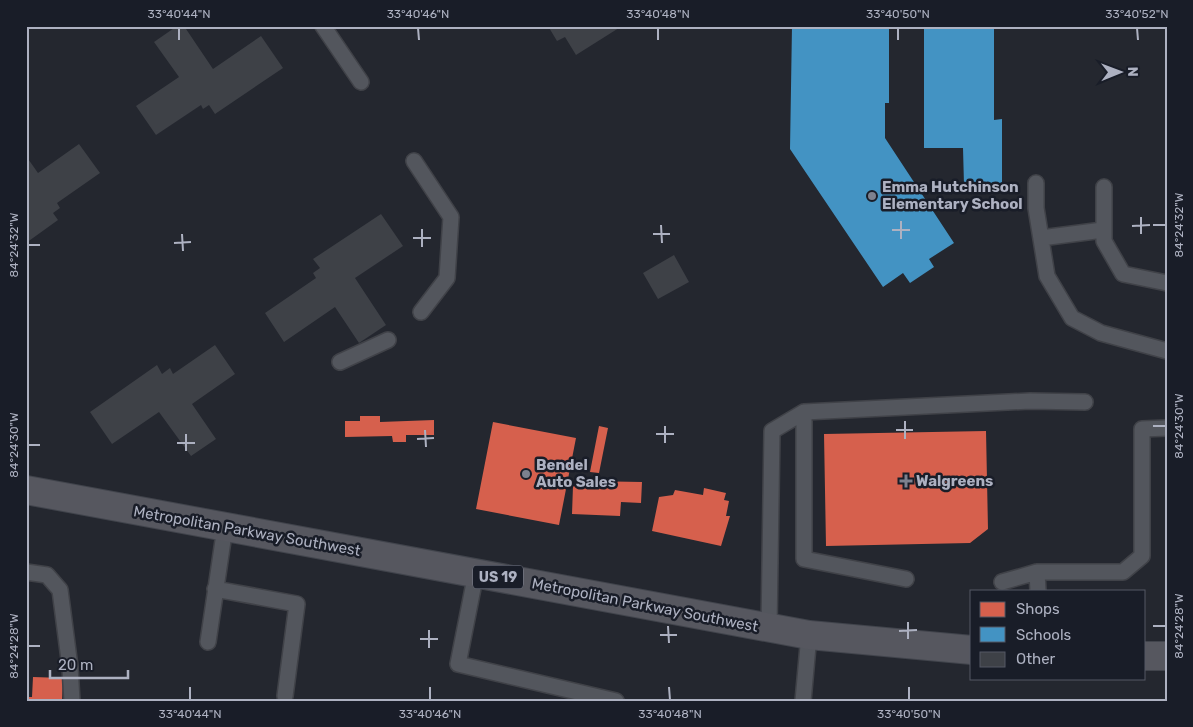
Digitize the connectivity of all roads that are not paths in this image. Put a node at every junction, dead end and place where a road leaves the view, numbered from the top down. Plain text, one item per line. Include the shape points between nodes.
1 (323, 26) edge
2 (361, 82) dead end
3 (414, 162) dead end
4 (1036, 183) dead end
5 (1104, 187) dead end
6 (1103, 230) junction
7 (1041, 238) junction
8 (1167, 283) edge
9 (421, 312) dead end
10 (388, 340) dead end
11 (1167, 351) edge
12 (340, 362) dead end
13 (1085, 402) dead end
14 (804, 412) junction
15 (1167, 428) edge
16 (26, 490) edge
17 (225, 526) junction
18 (26, 572) edge
19 (1037, 572) junction
20 (476, 573) junction
21 (906, 579) dead end
22 (1002, 582) dead end
23 (215, 589) junction
24 (1038, 590) edge
25 (769, 628) junction
26 (809, 635) junction
27 (208, 642) dead end
28 (970, 650) edge
29 (1146, 656) edge
30 (1167, 656) edge
31 (285, 696) dead end
32 (72, 701) edge
33 (616, 701) edge
34 (803, 701) edge

1 - 2 lane
3 - 9 lane via 451,217 447,278
4 - 7 lane
5 - 6 lane
6 - 7 lane
6 - 8 lane via 1104,241 1123,274
7 - 11 lane via 1047,276 1072,318 1101,333
10 - 12 lane
13 - 14 lane via 1030,401
14 - 21 lane via 804,559
14 - 25 lane via 772,431
15 - 19 lane via 1142,429 1142,556 1123,572
16 - 17 main road, Metropolitan Parkway Southwest / US 19
17 - 20 main road, Metropolitan Parkway Southwest / US 19
17 - 23 lane
18 - 32 lane via 47,576 60,590
19 - 22 lane
19 - 24 lane
20 - 25 main road, Metropolitan Parkway Southwest / US 19
20 - 33 lane via 458,664
23 - 27 lane
23 - 31 lane via 297,604
25 - 26 main road, Metropolitan Parkway Southwest / US 19
26 - 28 main road, Metropolitan Parkway Southwest / US 19
26 - 34 lane
29 - 30 main road

